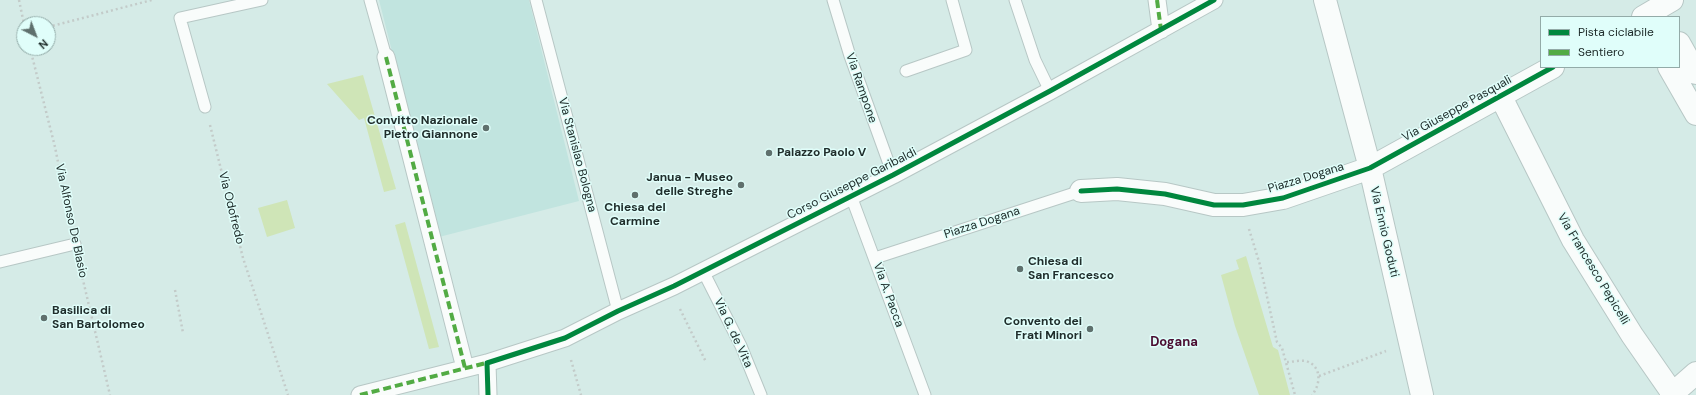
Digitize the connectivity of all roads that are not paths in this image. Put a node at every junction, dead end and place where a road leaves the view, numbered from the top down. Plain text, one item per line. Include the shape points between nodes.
1 (262, 0) edge
2 (370, 0) edge
3 (536, 0) edge
4 (833, 0) edge
5 (952, 0) edge
6 (1015, 0) edge
7 (1157, 0) edge
8 (1214, 0) edge
9 (1325, 0) edge
10 (1161, 30) junction
11 (1680, 45) edge
12 (386, 57) joint
13 (1552, 68) edge
14 (1670, 68) edge
15 (906, 71) dead end
16 (1696, 73) edge
17 (1050, 91) junction
18 (1501, 97) junction
19 (205, 107) road end
20 (1696, 114) edge
21 (1370, 168) junction
22 (893, 175) junction
23 (1081, 191) joint
24 (851, 196) junction
25 (75, 244) road end
26 (875, 258) junction
27 (0, 262) edge
28 (703, 271) junction
29 (618, 311) junction
30 (487, 363) junction
31 (465, 368) junction
32 (1696, 373) edge
33 (1672, 394) edge
34 (360, 395) edge
35 (488, 395) edge
36 (761, 395) edge
37 (925, 395) edge
38 (1422, 395) edge

1 - 19 lane via 180,18
2 - 12 lane
3 - 29 lane, Via Stanislao Bologna
4 - 22 lane, Via Rampone via 850,56
5 - 15 lane via 966,50
6 - 17 lane
7 - 10 street
8 - 10 street, Corso Giuseppe Garibaldi
9 - 21 street, Via Ennio Goduti
10 - 17 street, Corso Giuseppe Garibaldi
11 - 16 street
12 - 31 street
13 - 18 street, Via Giuseppe Pasquali
14 - 20 street
17 - 22 street, Corso Giuseppe Garibaldi
18 - 21 street, Via Giuseppe Pasquali
18 - 33 street, Via Francesco Pepicelli via 1573,240
21 - 23 street, Piazza Dogana via 1283,198 1243,205 1214,205 1164,194 1118,189
21 - 38 street, Via Ennio Goduti
22 - 24 street, Corso Giuseppe Garibaldi
23 - 26 lane, Piazza Dogana
24 - 26 lane, Via A. Pacca
24 - 28 street, Corso Giuseppe Garibaldi
25 - 27 lane
26 - 37 lane, Via A. Pacca
28 - 29 street, Corso Giuseppe Garibaldi
28 - 36 lane, Via G. de Vita via 741,346
29 - 30 street, Corso Giuseppe Garibaldi via 565,338
30 - 31 street, Corso Giuseppe Garibaldi
30 - 35 street
31 - 34 street, Corso Giuseppe Garibaldi
32 - 33 street

